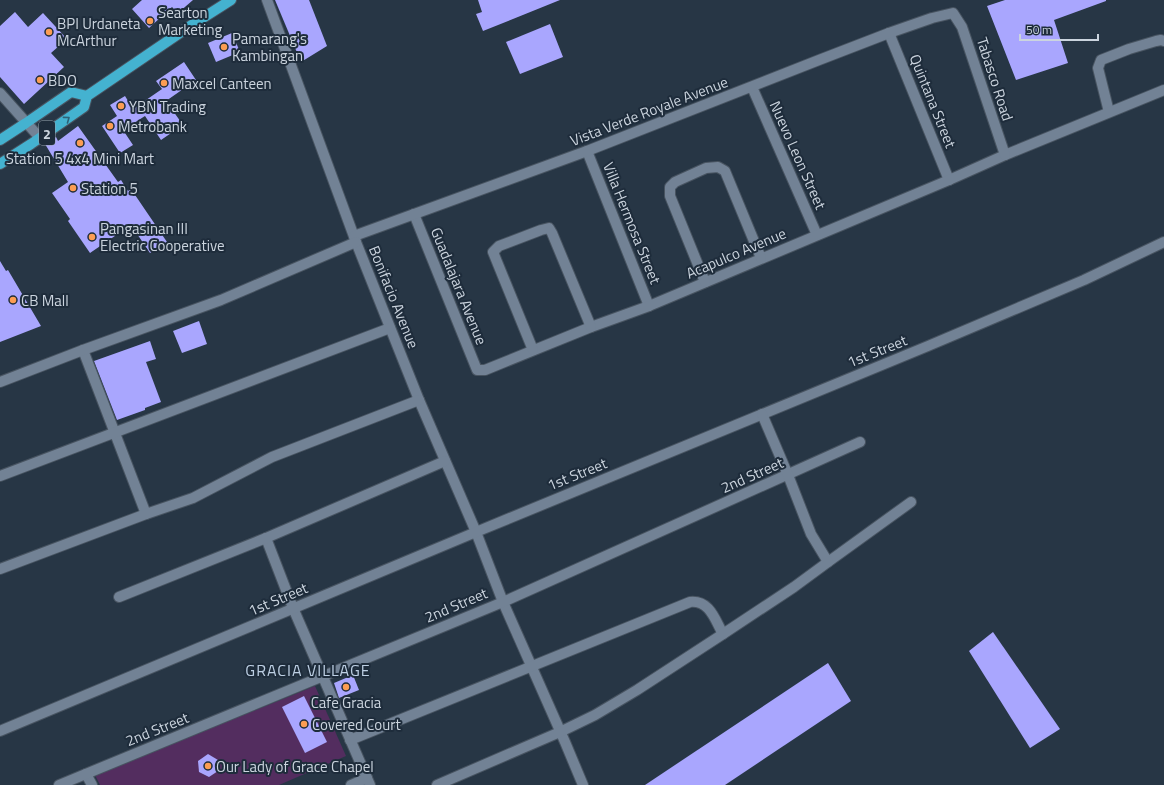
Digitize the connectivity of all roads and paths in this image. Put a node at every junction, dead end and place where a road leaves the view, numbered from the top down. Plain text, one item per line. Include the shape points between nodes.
1 (231, 0) edge
2 (267, 0) edge
3 (954, 14) joint
4 (889, 33) junction
5 (1164, 41) edge
6 (752, 87) junction
7 (1164, 90) edge
8 (0, 93) edge
9 (87, 96) junction
10 (1109, 112) junction
11 (26, 123) junction
12 (40, 138) junction
13 (0, 140) edge
14 (587, 152) junction
15 (1005, 156) junction
16 (0, 164) edge
17 (949, 180) junction
18 (414, 214) junction
19 (817, 235) junction
20 (355, 239) junction
21 (1164, 242) edge
22 (761, 258) junction
23 (706, 282) junction
24 (649, 306) junction
25 (591, 327) junction
26 (390, 328) junction
27 (83, 350) junction
28 (533, 350) junction
29 (476, 370) joint
30 (0, 382) edge
31 (419, 400) junction
32 (762, 414) junction
33 (115, 432) junction
34 (860, 442) dead end
35 (446, 461) junction
36 (788, 475) junction
37 (0, 476) edge
38 (911, 502) dead end
39 (146, 514) junction
40 (476, 532) junction
41 (266, 538) junction
42 (828, 562) junction
43 (0, 569) edge
44 (119, 597) dead end
45 (503, 602) junction
46 (294, 608) junction
47 (723, 634) junction
48 (532, 666) junction
49 (323, 676) junction
50 (0, 731) edge
51 (560, 732) junction
52 (350, 740) junction
53 (86, 774) junction
54 (369, 781) edge
55 (59, 785) edge
56 (92, 785) edge
57 (351, 785) edge
58 (437, 785) edge
59 (583, 785) edge

1 - 9 main road, 2
2 - 20 street, Bonifacio Avenue
3 - 4 street, Vista Verde Royale Avenue via 932,18
3 - 15 street, Tabasco Road via 962,27
4 - 6 street, Vista Verde Royale Avenue
4 - 17 street, Quintana Street
5 - 10 street via 1129,49 1101,60 1098,68
6 - 14 street, Vista Verde Royale Avenue
6 - 19 street, Nuevo Leon Street
7 - 10 street, Acapulco Avenue
8 - 11 street
9 - 11 main road, 2 via 71,92
12 -> 9 main road, 2 via 84,107
10 - 15 street, Acapulco Avenue
11 - 12 street
11 - 13 main road, 2
12 - 16 main road, 2
14 - 18 street, Vista Verde Royale Avenue
14 - 24 street, Villa Hermosa Street
15 - 17 street, Acapulco Avenue
17 - 19 street, Acapulco Avenue
18 - 20 street, Vista Verde Royale Avenue
18 - 29 street, Guadalajara Avenue
19 - 22 street, Acapulco Avenue
20 - 26 street, Bonifacio Avenue
20 - 27 street, Vista Verde Royale Avenue via 221,300
21 - 32 street, 1st Street via 1084,280
22 - 23 street, Acapulco Avenue
22 - 23 street via 725,171 718,167 706,168 675,182 670,187 670,196
23 - 24 street, Acapulco Avenue
24 - 25 street, Acapulco Avenue
25 - 28 street, Acapulco Avenue
25 - 28 street via 549,228 510,241 498,246 493,252
26 - 31 street, Bonifacio Avenue
26 - 33 street
27 - 30 street, Vista Verde Royale Avenue
27 - 33 street
28 - 29 street, Acapulco Avenue via 485,370
31 - 35 street, Bonifacio Avenue
31 - 39 street via 272,457 193,498
32 - 36 street
32 - 40 street, 1st Street
33 - 37 street
33 - 39 street
34 - 36 street, 2nd Street
35 - 40 street, Bonifacio Avenue
35 - 41 street
36 - 42 street via 811,534
36 - 45 street, 2nd Street
38 - 42 street
39 - 43 street
40 - 45 street, Bonifacio Avenue
40 - 46 street, 1st Street
41 - 44 street
41 - 46 street
42 - 47 street
45 - 48 street, Bonifacio Avenue
45 - 49 street, 2nd Street
46 - 49 street
46 - 50 street, 1st Street
47 - 48 street via 709,609 703,604 690,602
47 - 51 street via 637,690
48 - 51 street, Bonifacio Avenue
48 - 52 street
49 - 52 street
49 - 53 street, 2nd Street
51 - 58 street
51 - 59 street, Bonifacio Avenue
52 - 54 street
53 - 55 street, 2nd Street
53 - 56 street
54 - 57 street

